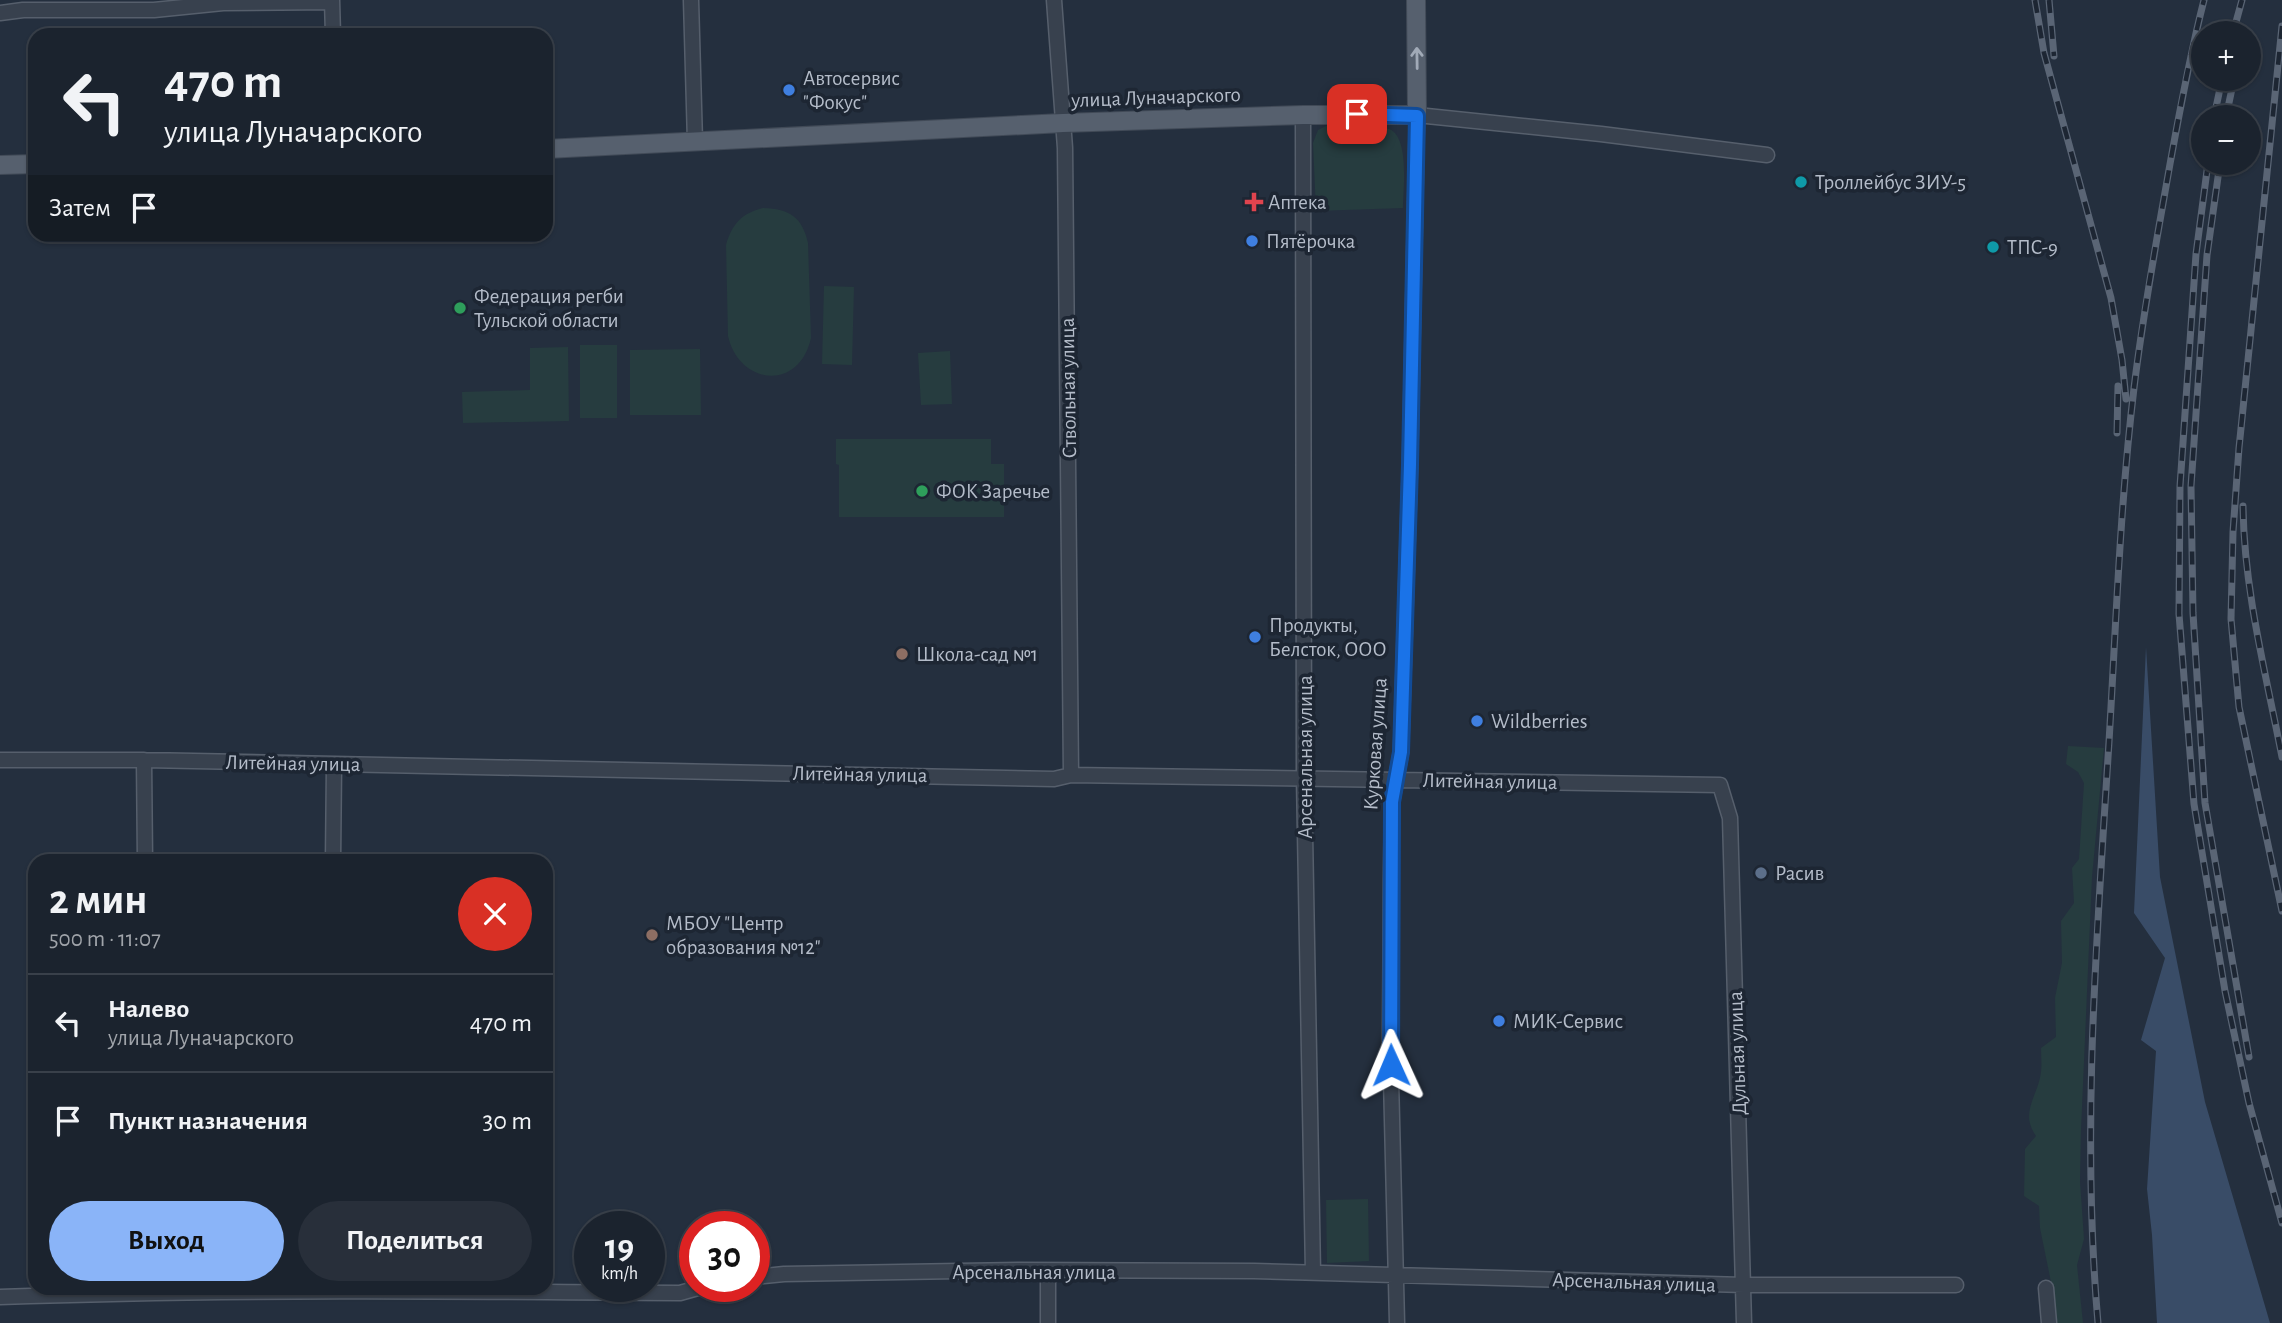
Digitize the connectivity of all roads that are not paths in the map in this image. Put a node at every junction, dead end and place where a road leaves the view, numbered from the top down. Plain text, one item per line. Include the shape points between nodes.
1 (691, 0) edge
2 (1054, 0) edge
3 (1416, 0) edge
4 (332, 1) edge
5 (154, 5) edge
6 (0, 13) edge
7 (333, 28) edge
8 (1303, 115) junction
9 (1417, 116) junction
10 (1063, 123) junction
11 (695, 142) junction
12 (553, 149) edge
13 (1767, 155) dead end
14 (28, 164) edge
15 (0, 165) edge
16 (0, 760) edge
17 (144, 760) junction
18 (334, 765) junction
19 (1071, 775) junction
20 (1304, 778) junction
21 (1397, 780) junction
22 (1720, 785) joint
23 (145, 854) edge
24 (333, 854) edge
25 (1048, 1271) junction
26 (1313, 1273) junction
27 (1397, 1275) junction
28 (770, 1276) edge
29 (1956, 1284) dead end
30 (1744, 1285) junction
31 (2046, 1288) dead end
32 (553, 1292) edge
33 (679, 1293) edge
34 (43, 1295) edge
35 (0, 1297) edge
36 (1048, 1323) edge
37 (1397, 1323) edge
38 (1744, 1323) edge
39 (2049, 1323) edge

1 - 11 street
2 - 10 street, Ствольная улица
9 -> 3 main road, Курковая улица
4 - 5 street
4 - 7 street
5 - 6 street
8 - 9 main road, улица Луначарского
8 - 10 main road, улица Луначарского
8 - 20 street, Арсенальная улица
9 - 13 street, улица Луначарского
9 - 21 street, Курковая улица via 1410,465
10 - 11 main road, улица Луначарского
10 - 19 street, Ствольная улица
11 - 12 main road, улица Луначарского
14 - 15 main road
16 - 17 street, Литейная улица
17 - 18 street, Литейная улица
17 - 23 street
18 - 19 street, Литейная улица via 1055,779
18 - 24 street
19 - 20 street, Литейная улица
20 - 21 street, Литейная улица
20 - 26 street, Арсенальная улица
21 - 22 street, Литейная улица
21 - 27 street, Курковая улица via 1392,815 1390,1038
22 - 30 street, Дульная улица via 1730,818
25 - 26 street, Арсенальная улица
25 - 28 street, Арсенальная улица
25 - 36 street
26 - 27 street, Арсенальная улица
27 - 30 street, Арсенальная улица
27 - 37 street, Курковая улица
29 - 30 street, Арсенальная улица
30 - 38 street, Дульная улица
31 - 39 street
32 - 33 street
34 - 35 street

